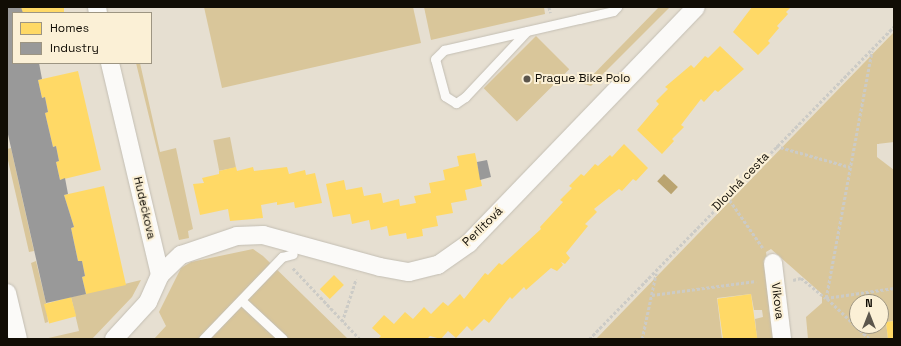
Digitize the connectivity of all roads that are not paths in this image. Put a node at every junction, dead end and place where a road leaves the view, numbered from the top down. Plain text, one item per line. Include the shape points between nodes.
1 (618, 7) edge
2 (696, 7) edge
3 (527, 31) junction
4 (110, 64) edge
5 (293, 254) dead end
6 (160, 275) junction
7 (774, 276) road end
8 (7, 293) edge
9 (241, 300) junction
10 (9, 314) edge
11 (18, 339) edge
12 (114, 339) edge
13 (203, 339) edge
14 (283, 339) edge
15 (782, 339) edge

1 - 3 lane via 613,11
2 - 6 street, Perlitová via 469,243 438,264 409,272 263,235 231,238 181,255
3 - 3 lane via 444,50 435,59 445,96 456,103 465,97
4 - 6 street, Hudečkova
5 - 9 lane via 282,257
6 - 12 street via 148,302
7 - 15 street, Vikova
8 - 10 street
9 - 13 lane
9 - 14 lane
10 - 11 street

